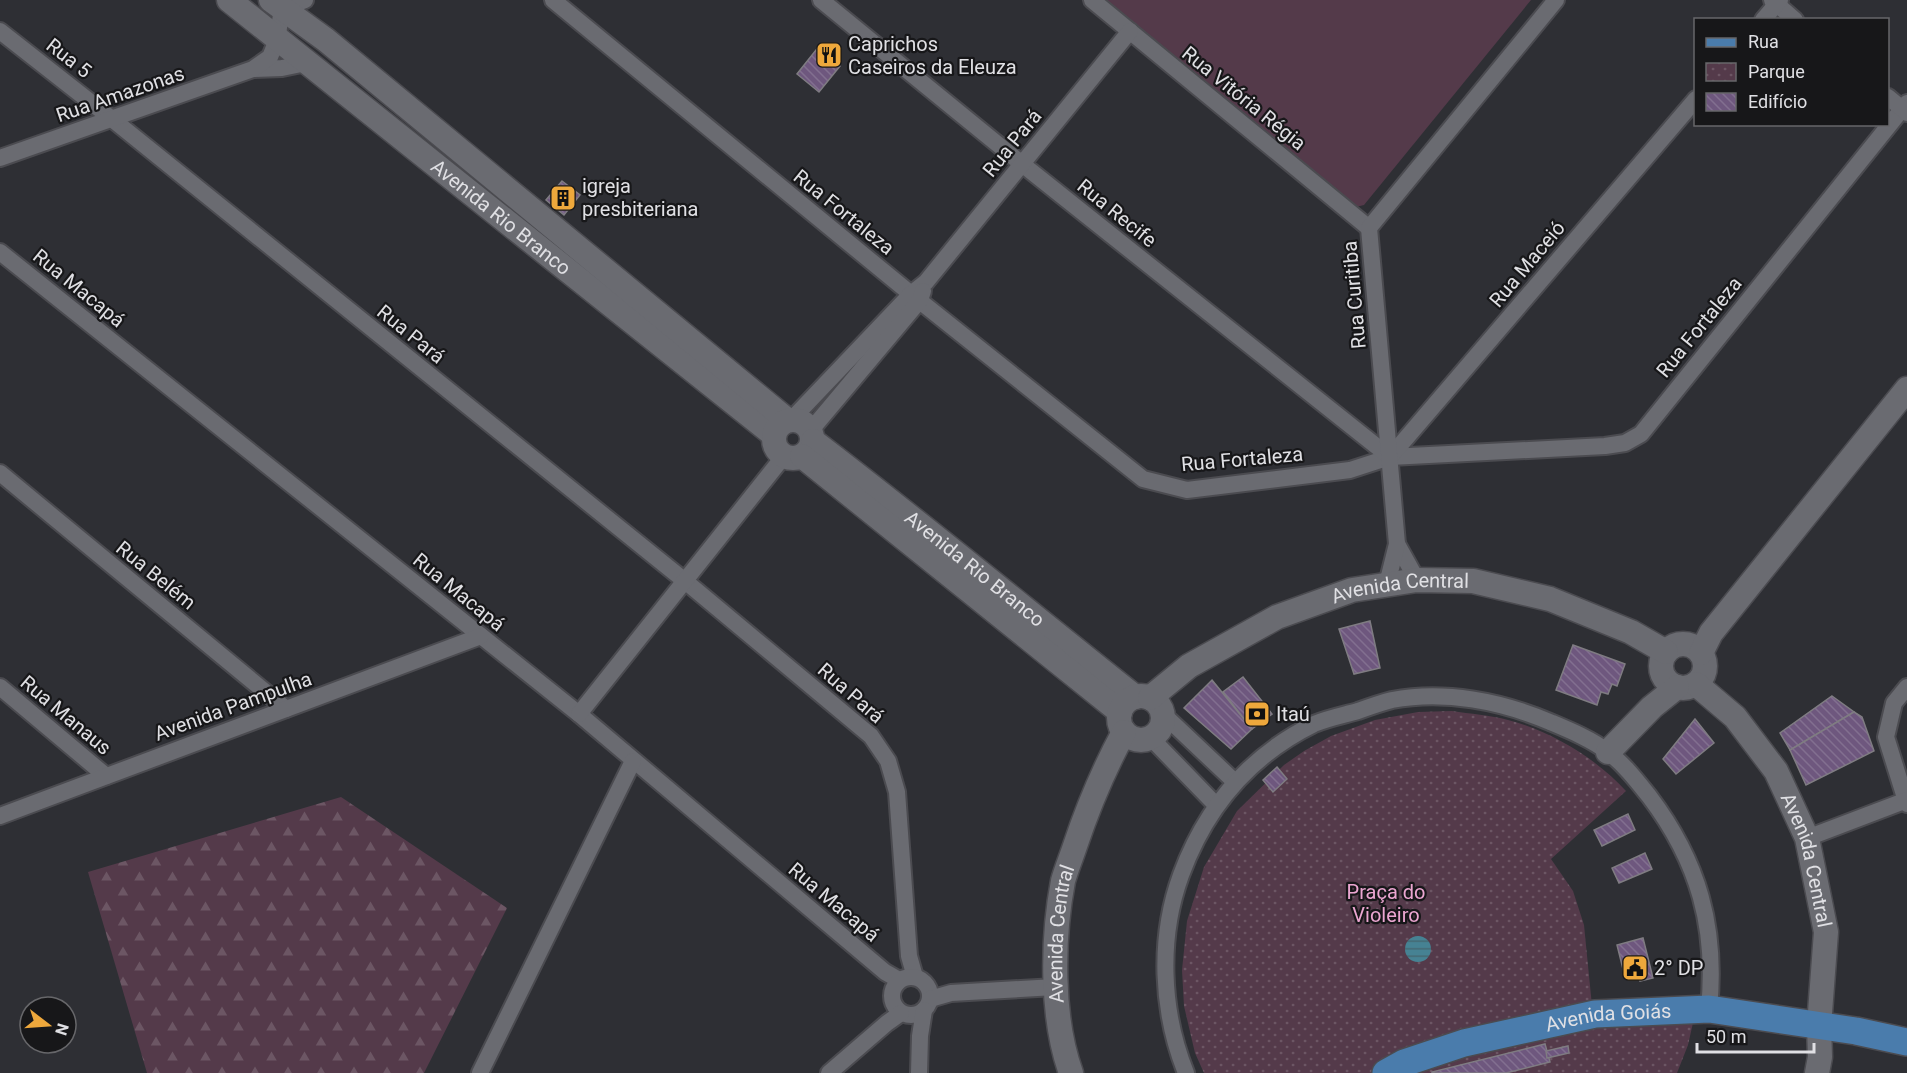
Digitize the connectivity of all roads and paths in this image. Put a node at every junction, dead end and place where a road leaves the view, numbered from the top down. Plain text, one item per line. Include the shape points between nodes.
1 (229, 0) edge
2 (305, 0) edge
3 (553, 0) edge
4 (820, 0) edge
5 (1092, 0) edge
6 (1556, 0) edge
7 (1776, 1) edge
8 (276, 4) edge
9 (1764, 18) edge
10 (1793, 18) edge
11 (1130, 31) junction
12 (0, 32) edge
13 (277, 40) junction
14 (306, 63) junction
15 (253, 69) junction
16 (1889, 98) edge
17 (1694, 100) edge
18 (1905, 108) edge
19 (112, 119) junction
20 (0, 158) edge
21 (1022, 164) junction
22 (1369, 228) junction
23 (0, 252) edge
24 (916, 297) junction
25 (1907, 389) edge
26 (815, 396) junction
27 (829, 407) junction
28 (795, 437) junction
29 (1390, 457) junction
30 (0, 473) edge
31 (1397, 544) junction
32 (1416, 580) junction
33 (685, 581) junction
34 (1387, 584) junction
35 (481, 636) junction
36 (1701, 644) junction
37 (1666, 652) junction
38 (1679, 683) junction
39 (0, 687) edge
40 (1907, 687) edge
41 (286, 709) junction
42 (1138, 711) junction
43 (579, 714) junction
44 (1151, 738) joint
45 (1608, 752) junction
46 (633, 760) junction
47 (106, 776) junction
48 (1236, 782) junction
49 (1906, 801) edge
50 (1216, 805) junction
51 (0, 816) edge
52 (1807, 838) junction
53 (1055, 987) junction
54 (908, 993) junction
55 (1708, 1009) junction
56 (1819, 1026) junction
57 (1907, 1042) edge
58 (480, 1073) edge
59 (829, 1073) edge
60 (919, 1073) edge
61 (1071, 1073) edge
62 (1186, 1073) edge
63 (1386, 1073) edge
64 (1816, 1073) edge

1 - 13 street, Avenida Rio Branco
2 - 8 street
3 - 24 street, Rua Fortaleza
4 - 21 street, Rua Recife
5 - 11 street, Rua Vitória Régia
6 - 22 street, Rua Curitiba
7 - 9 street
7 - 10 street
8 - 13 street
8 - 28 street, Avenida Rio Branco via 326,40
11 - 21 street, Rua Pará
11 - 22 street, Rua Vitória Régia
12 - 19 street, Rua 5
13 - 14 street, Avenida Rio Branco
13 - 15 street, Rua Amazonas via 270,57
14 - 15 street, Rua Amazonas
14 - 28 street, Avenida Rio Branco
15 - 19 street, Rua Amazonas
16 - 18 street
17 - 29 street, Rua Maceió
18 - 29 street, Rua Fortaleza via 1641,434 1625,443 1605,446
19 - 20 street, Rua Amazonas
19 - 33 street, Rua Pará
21 - 24 street, Rua Pará
21 - 29 street, Rua Recife
22 - 29 street, Rua Curitiba
23 - 35 street, Rua Macapá
24 - 26 street, Rua Pará
24 - 27 street, Rua Pará
24 - 29 street, Rua Fortaleza via 1143,479 1187,490 1350,470
25 - 36 street
26 - 27 street
26 - 28 street, Rua Pará
27 - 28 street, Rua Pará
28 - 33 street, Rua Pará
28 - 42 street, Avenida Rio Branco via 898,506
29 - 31 street, Rua Curitiba
30 - 41 street, Rua Belém
31 - 32 street, Rua Curitiba
31 - 34 street, Rua Curitiba
32 - 34 street, Avenida Central
32 - 37 street, Avenida Central via 1473,581 1550,599 1631,632
33 - 43 street, Rua Pará
33 - 54 street, Rua Pará via 871,736 888,761 897,792 909,956
34 - 42 street, Avenida Central via 1352,590 1277,617 1189,666
35 - 41 street, Avenida Pampulha
35 - 43 street, Rua Macapá
36 - 37 street via 1677,645
36 - 38 street via 1705,669 1702,677
37 - 38 street via 1661,665
38 - 45 street
38 - 52 street, Avenida Central via 1735,717 1776,771
39 - 47 street, Rua Manaus
40 - 49 street via 1894,703 1886,737
41 - 47 street, Avenida Pampulha
42 - 44 street via 1136,740
42 - 48 street, Avenida Rio Branco
42 - 53 street, Avenida Central via 1105,768 1064,880
43 - 46 street, Rua Macapá
44 - 50 street
45 - 48 street via 1570,730 1485,701 1441,697 1392,700 1316,723 1272,749
45 - 55 street via 1636,779 1664,816 1691,868 1704,904 1710,940 1712,981
46 - 54 street, Rua Macapá
46 - 58 street
47 - 51 street, Avenida Pampulha
48 - 50 street
49 - 52 street
50 - 62 street via 1190,852 1173,898 1167,941 1168,1009
52 - 56 street, Avenida Central via 1826,932
53 - 54 street
53 - 61 street, Avenida Central via 1064,1054
54 - 59 street via 887,1023
54 - 60 street, Rua Pará via 920,1036
55 - 56 main road, Avenida Goiás
55 - 63 main road, Avenida Goiás via 1595,1014 1464,1042
56 - 57 main road, Avenida Goiás
56 - 64 street, Avenida Central

